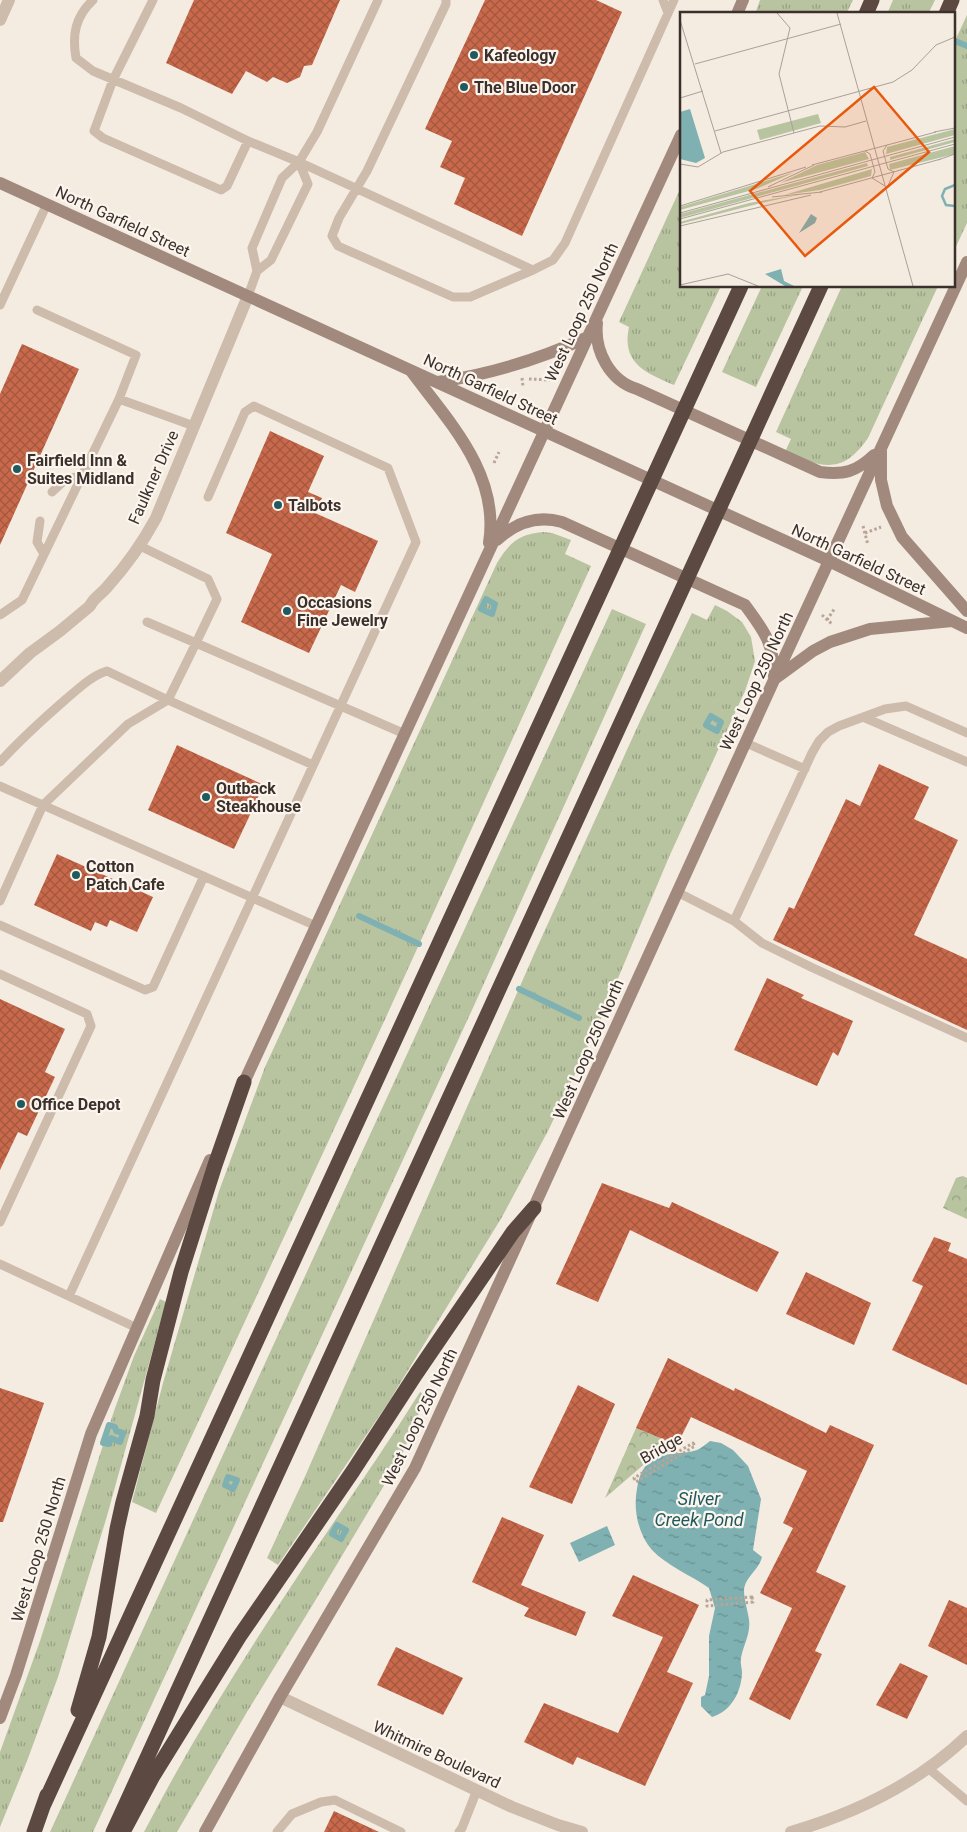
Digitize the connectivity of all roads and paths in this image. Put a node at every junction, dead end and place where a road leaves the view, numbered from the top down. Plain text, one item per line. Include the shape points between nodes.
1 (9, 0) edge
2 (93, 0) edge
3 (378, 0) edge
4 (446, 0) edge
5 (663, 0) edge
6 (674, 0) edge
7 (743, 0) edge
8 (872, 0) edge
9 (952, 0) edge
10 (149, 1) edge
11 (668, 12) junction
12 (738, 12) edge
13 (867, 12) edge
14 (947, 12) edge
15 (0, 20) edge
16 (113, 80) junction
17 (680, 137) edge
18 (248, 141) junction
19 (299, 162) junction
20 (0, 183) edge
21 (356, 189) junction
22 (46, 204) junction
23 (967, 262) edge
24 (533, 270) junction
25 (257, 271) junction
26 (740, 288) edge
27 (820, 288) edge
28 (248, 296) junction
29 (0, 305) edge
30 (37, 310) dead end
31 (599, 313) junction
32 (588, 337) junction
33 (410, 369) junction
34 (522, 379) dead end
35 (551, 380) dead end
36 (438, 382) junction
37 (120, 399) junction
38 (194, 426) junction
39 (544, 431) junction
40 (882, 446) junction
41 (82, 476) junction
42 (52, 492) dead end
43 (208, 497) dead end
44 (40, 520) dead end
45 (861, 521) dead end
46 (881, 527) dead end
47 (865, 533) junction
48 (493, 545) junction
49 (868, 545) dead end
50 (140, 546) junction
51 (44, 554) junction
52 (486, 559) junction
53 (829, 562) junction
54 (835, 608) dead end
55 (967, 611) edge
56 (820, 612) dead end
57 (0, 615) edge
58 (828, 620) junction
59 (147, 622) dead end
60 (953, 622) junction
61 (834, 626) dead end
62 (967, 628) edge
63 (196, 643) junction
64 (774, 680) junction
65 (0, 681) edge
66 (168, 700) junction
67 (340, 706) junction
68 (863, 717) junction
69 (967, 733) edge
70 (405, 734) junction
71 (746, 743) junction
72 (0, 762) edge
73 (967, 762) edge
74 (313, 766) junction
75 (805, 768) junction
76 (0, 786) edge
77 (43, 805) junction
78 (204, 876) junction
79 (678, 892) junction
80 (254, 898) junction
81 (0, 901) edge
82 (734, 921) junction
83 (0, 925) edge
84 (316, 926) junction
85 (0, 974) edge
86 (967, 1038) edge
87 (244, 1082) junction
88 (534, 1208) junction
89 (0, 1222) edge
90 (0, 1264) edge
91 (69, 1296) junction
92 (138, 1328) junction
93 (636, 1482) joint
94 (707, 1606) joint
95 (280, 1697) junction
96 (0, 1718) edge
97 (967, 1736) edge
98 (928, 1768) junction
99 (476, 1790) junction
100 (967, 1801) edge
101 (44, 1804) junction
102 (34, 1832) edge
103 (112, 1832) edge
104 (123, 1832) edge
105 (205, 1832) edge
106 (278, 1832) edge
107 (401, 1832) edge
108 (458, 1832) edge
109 (582, 1832) edge
110 (791, 1832) edge

1 - 15 street
2 - 16 lane via 76,24 76,58
3 - 19 lane via 317,132
4 - 21 lane
5 - 11 lane
6 - 11 lane
7 - 12 main road
8 - 13 highway
9 - 14 highway
10 - 16 lane
11 - 24 lane via 565,244 553,260
16 - 18 lane
16 - 18 lane via 94,131 103,138 221,190
17 - 31 main road, West Loop 250 North
18 - 19 lane
19 - 21 lane
19 - 25 lane via 282,178 252,248
19 - 25 lane via 308,184 271,260
20 - 22 main road, North Garfield Street
21 - 24 lane
21 - 24 lane via 332,236 338,246 453,297 470,297
22 - 28 main road, North Garfield Street
22 - 29 lane
23 - 40 main road, West Loop 250 North
25 - 28 lane
26 - 101 highway
27 - 103 highway
28 - 33 main road, North Garfield Street
28 - 38 street, Faulkner Drive
30 - 37 lane via 136,355
31 - 32 main road, West Loop 250 North
31 - 40 main road via 597,338 602,360 626,386 820,472 841,472 862,466
32 - 36 main road via 520,365
32 - 39 main road, West Loop 250 North
33 - 36 main road, North Garfield Street
33 - 52 main road via 468,447 487,490 492,525
34 - 35 path
36 - 39 main road, North Garfield Street
37 - 38 lane
37 - 41 lane
38 - 50 street, Faulkner Drive via 156,518
39 - 48 main road, West Loop 250 North
39 - 53 main road, North Garfield Street
40 - 53 main road, West Loop 250 North
40 - 55 main road via 881,480 887,506 902,537
41 - 42 lane via 66,479
41 - 51 lane
43 - 67 lane via 245,412 254,406 388,468 416,542
44 - 51 lane via 37,542
45 - 47 path
46 - 47 path
47 - 49 path
48 - 52 main road, West Loop 250 North
48 - 64 main road via 505,533 522,524 552,519 744,605 764,630 772,648
50 - 63 lane via 208,579 217,599
50 - 65 street, Faulkner Drive via 90,606
51 - 57 lane via 22,600
52 - 70 main road, West Loop 250 North
53 - 60 main road, North Garfield Street
53 - 64 main road, West Loop 250 North
54 - 58 path
56 - 58 path
58 - 61 path
59 - 63 lane
60 - 62 main road, North Garfield Street
60 - 64 main road via 870,628 813,651
63 - 66 lane
63 - 67 lane
64 - 71 main road, West Loop 250 North
66 - 72 lane via 107,671 85,683 26,733
66 - 74 lane
66 - 77 lane via 128,724
67 - 70 lane
67 - 74 lane
68 - 69 lane via 906,706
68 - 73 lane
68 - 75 lane via 828,732 819,741
70 - 84 main road, West Loop 250 North
71 - 75 lane
71 - 79 main road, West Loop 250 North
74 - 80 lane
75 - 82 lane
76 - 77 lane
77 - 78 lane
77 - 81 lane
78 - 80 lane
78 - 83 lane via 153,987 145,990
79 - 82 lane
79 - 88 main road, West Loop 250 North
80 - 84 lane
80 - 91 lane
82 - 86 lane via 762,943
84 - 87 main road, West Loop 250 North
85 - 89 lane via 88,1014 91,1026
87 - 92 main road, West Loop 250 North
87 - 101 highway via 181,1272 123,1502 99,1637 84,1694
88 - 95 main road, West Loop 250 North via 415,1468
88 - 104 highway via 513,1232 239,1637
90 - 91 lane
91 - 92 lane
92 - 96 main road, West Loop 250 North via 92,1434
93 - 93 path, Bridge via 678,1457 695,1446 693,1443 634,1478
94 - 94 path via 744,1602 754,1602 752,1597 707,1600
95 - 99 street, Whitmire Boulevard
95 - 105 main road, West Loop 250 North
97 - 98 street
98 - 100 lane
98 - 110 street via 862,1808
99 - 108 lane
99 - 109 street, Whitmire Boulevard
101 - 102 highway
106 - 107 lane via 292,1814 335,1800

